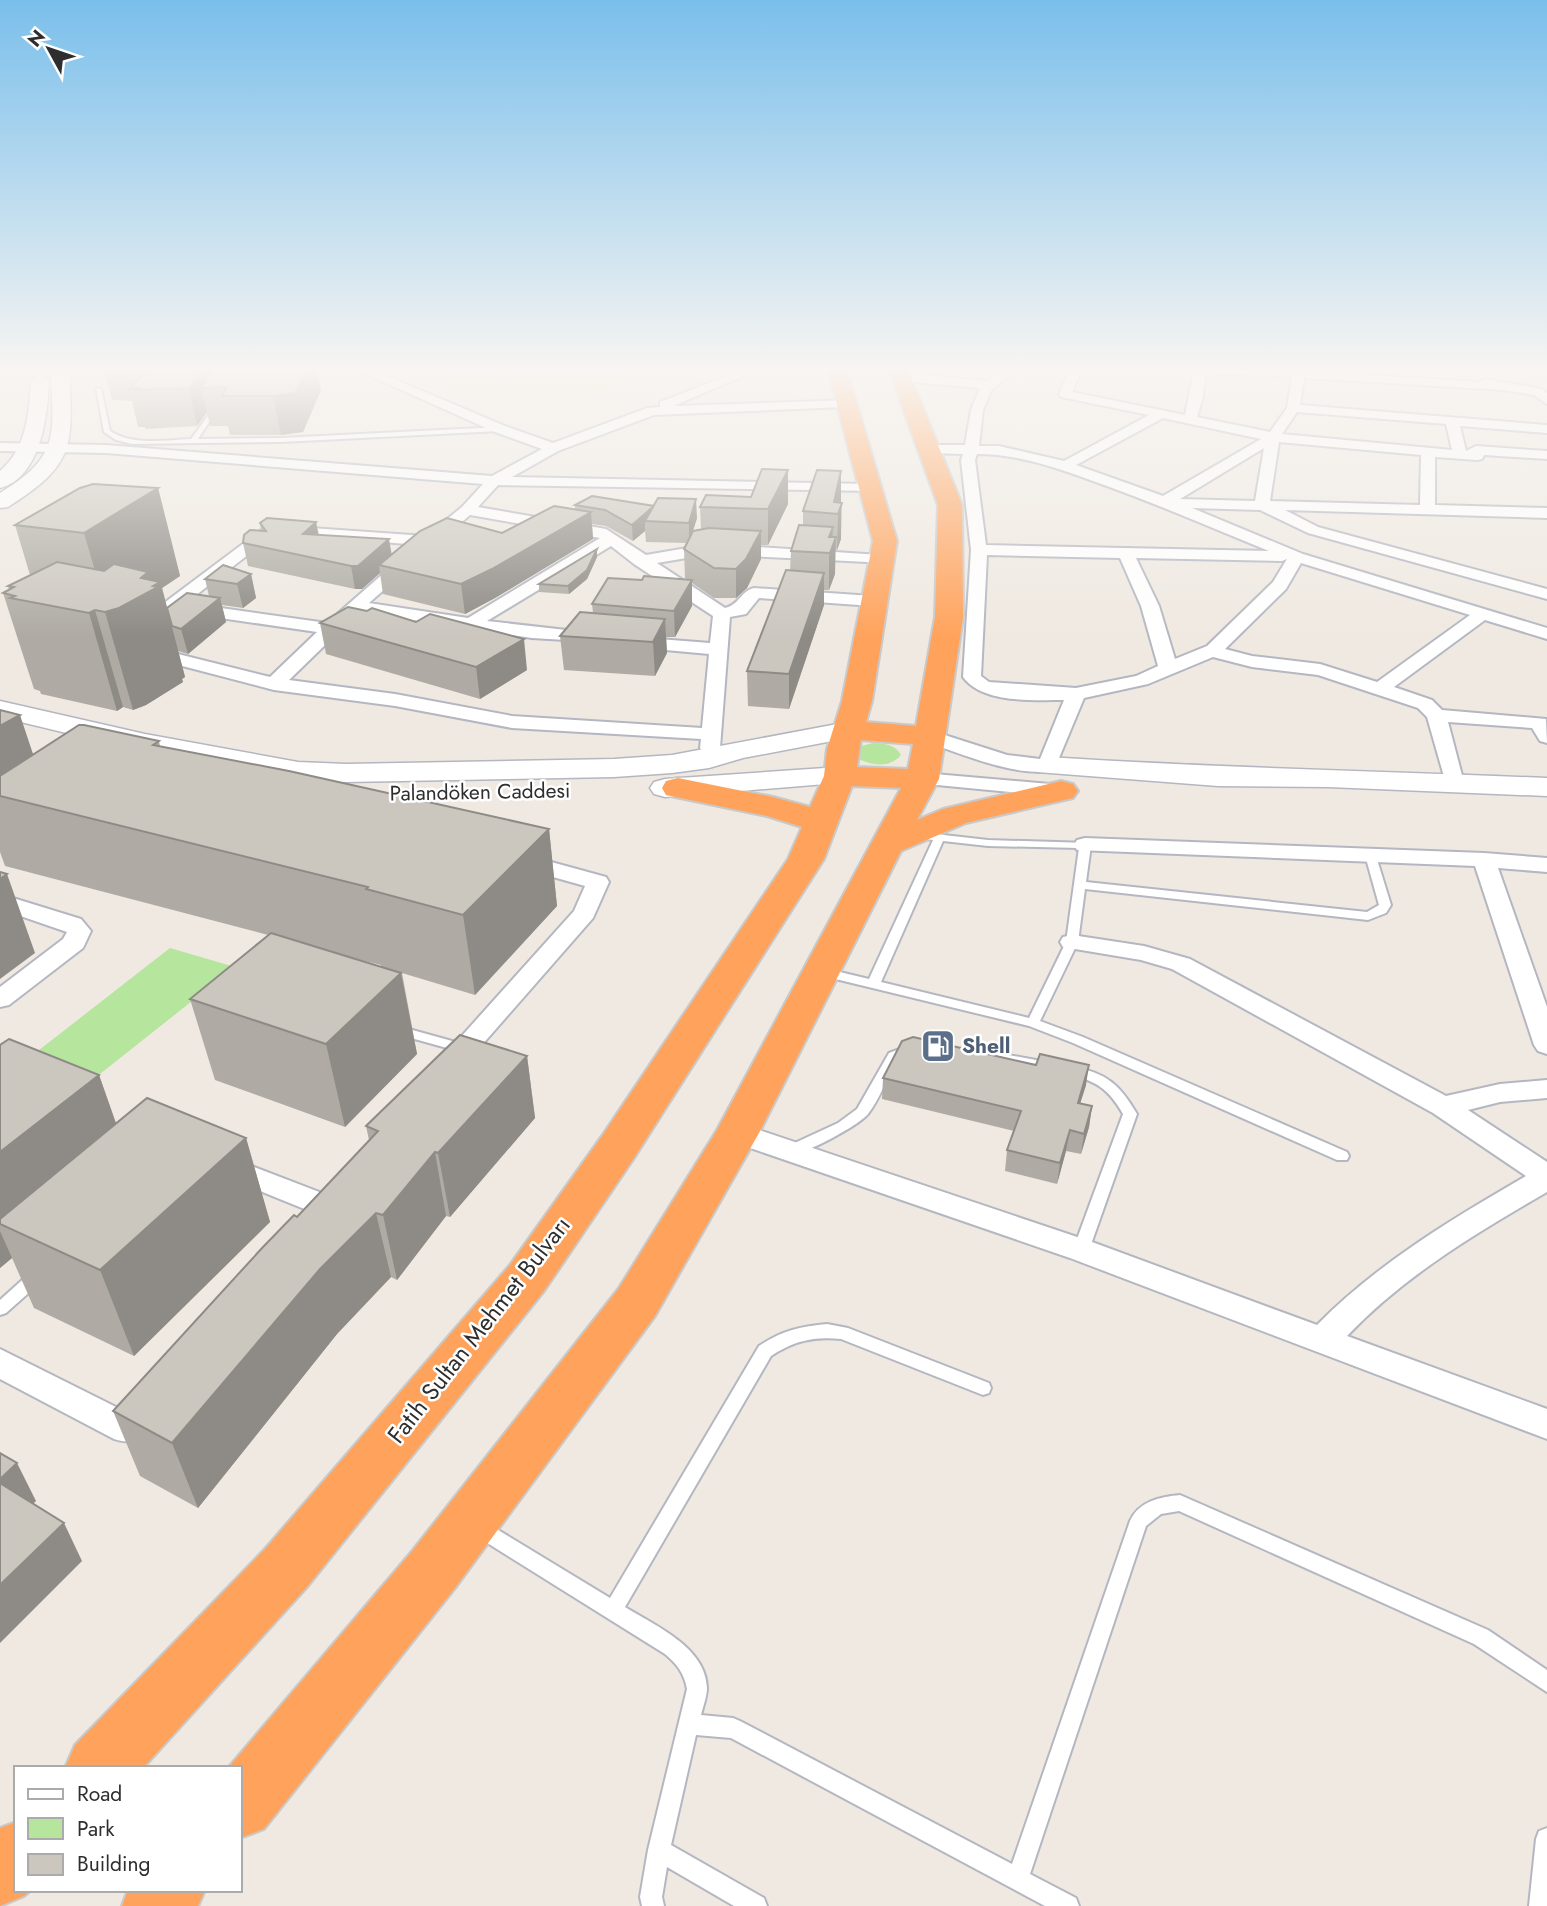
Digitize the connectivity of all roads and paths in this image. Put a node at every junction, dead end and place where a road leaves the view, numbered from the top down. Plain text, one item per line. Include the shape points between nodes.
1 (22, 459) edge
2 (55, 459) edge
3 (227, 459) edge
4 (533, 459) edge
5 (861, 459) edge
6 (932, 459) edge
7 (968, 459) edge
8 (1040, 459) edge
9 (1078, 459) edge
10 (1235, 459) edge
11 (1269, 459) edge
12 (1428, 459) edge
13 (1065, 466) junction
14 (494, 481) junction
15 (0, 482) edge
16 (870, 488) junction
17 (0, 502) edge
18 (1164, 502) junction
19 (1262, 505) junction
20 (467, 510) junction
21 (1427, 510) junction
22 (1547, 513) edge
23 (612, 538) junction
24 (430, 541) junction
25 (979, 550) junction
26 (1126, 553) junction
27 (1297, 557) junction
28 (881, 560) junction
29 (640, 561) junction
30 (1547, 594) edge
31 (873, 601) junction
32 (171, 606) junction
33 (355, 606) junction
34 (722, 614) junction
35 (1483, 614) junction
36 (151, 621) edge
37 (470, 624) junction
38 (330, 629) junction
39 (1547, 634) edge
40 (133, 648) edge
41 (719, 649) junction
42 (1213, 650) junction
43 (1168, 668) junction
44 (274, 684) junction
45 (1378, 690) junction
46 (1076, 694) junction
47 (0, 709) edge
48 (1436, 715) junction
49 (0, 727) edge
50 (1547, 737) edge
51 (710, 746) junction
52 (134, 750) junction
53 (843, 753) junction
54 (926, 757) junction
55 (675, 776) junction
56 (1054, 779) junction
57 (1454, 783) junction
58 (1547, 787) edge
59 (1547, 810) edge
60 (823, 822) junction
61 (912, 839) junction
62 (1086, 845) junction
63 (1371, 855) junction
64 (503, 857) edge
65 (1484, 860) junction
66 (1547, 865) edge
67 (1080, 885) junction
68 (0, 901) edge
69 (1072, 942) junction
70 (823, 972) junction
71 (874, 983) junction
72 (0, 999) edge
73 (1033, 1023) junction
74 (387, 1026) edge
75 (1547, 1045) edge
76 (922, 1046) edge
77 (465, 1049) junction
78 (987, 1055) edge
79 (438, 1078) edge
80 (1547, 1089) edge
81 (1443, 1106) junction
82 (737, 1133) junction
83 (791, 1151) junction
84 (1342, 1156) dead end
85 (208, 1159) edge
86 (1547, 1177) edge
87 (324, 1206) edge
88 (1081, 1250) junction
89 (51, 1265) edge
90 (0, 1309) edge
91 (1323, 1340) junction
92 (0, 1363) edge
93 (162, 1388) edge
94 (983, 1388) dead end
95 (1547, 1424) edge
96 (470, 1523) junction
97 (613, 1611) junction
98 (1547, 1682) edge
99 (691, 1724) junction
100 (100, 1766) edge
101 (242, 1803) edge
102 (1547, 1839) edge
103 (659, 1850) junction
104 (14, 1858) edge
105 (0, 1872) edge
106 (1018, 1878) junction
107 (168, 1892) edge
108 (157, 1906) edge
109 (653, 1906) edge
110 (757, 1906) edge
111 (1068, 1906) edge
112 (1541, 1906) edge

1 - 15 street
2 - 17 street via 39,476
3 - 14 street
4 - 14 street
5 - 16 highway, Fatih Sultan Mehmet Bulvarı
6 - 54 highway via 950,505 949,617
7 - 25 street
8 - 13 street
9 - 13 street
10 - 18 street
11 - 19 street
12 - 21 street
13 - 18 street
14 - 16 street
14 - 20 street
16 - 28 highway, Fatih Sultan Mehmet Bulvarı via 885,541
18 - 19 street
18 - 27 street
19 - 21 street
19 - 30 street via 1313,530
20 - 23 street via 601,532
20 - 24 street
21 - 22 street
23 - 29 street
23 - 37 street
24 - 32 street via 273,528
24 - 33 street
25 - 26 street
25 - 46 street via 974,680 995,690
26 - 27 street
26 - 43 street via 1150,606
27 - 35 street
27 - 42 street via 1280,585
28 - 29 street via 710,549
28 - 31 highway, Fatih Sultan Mehmet Bulvarı
29 - 34 street
31 - 34 street via 754,593 740,610
31 - 53 highway, Fatih Sultan Mehmet Bulvarı via 858,701
32 - 36 street
32 - 38 street
33 - 37 street
33 - 38 street
34 - 41 street
35 - 39 street
35 - 45 street
37 - 41 street
38 - 44 street
40 - 44 street
41 - 51 street
42 - 43 street
42 - 45 street via 1248,662 1318,669
43 - 46 street via 1141,680
44 - 51 street via 512,722
45 - 48 street via 1425,704
46 - 56 street
47 - 52 street, Palandöken Caddesi
48 - 50 street via 1539,723
48 - 57 street
49 - 52 street, Palandöken Caddesi
51 - 53 street, Palandöken Caddesi via 729,760
51 - 55 street, Palandöken Caddesi
52 - 55 street, Palandöken Caddesi via 248,782 361,794
53 - 54 highway
53 - 54 highway
53 - 55 street, Palandöken Caddesi
53 - 60 highway, Fatih Sultan Mehmet Bulvarı
54 - 56 street
54 - 56 street via 1004,761
54 - 61 highway
55 - 60 highway
56 - 57 street via 1218,777
56 - 59 street
56 - 61 highway via 955,816
57 - 58 street
60 - 100 highway, Fatih Sultan Mehmet Bulvarı via 806,859 527,1278 286,1568
61 - 62 lane
61 - 70 highway
61 - 71 lane
62 - 63 street
62 - 67 lane
63 - 65 street
63 - 67 lane via 1385,905 1368,916
64 - 77 street via 598,883 585,914
65 - 66 street
65 - 75 street
67 - 69 lane
68 - 72 street via 79,931 74,943
69 - 73 lane
69 - 81 street via 1181,964
70 - 71 lane
70 - 82 highway
71 - 73 lane
73 - 84 lane
74 - 77 lane
76 - 83 lane via 894,1056 862,1112
77 - 79 street
78 - 88 lane via 1092,1074 1118,1093 1130,1114
80 - 81 street via 1500,1093
81 - 86 street
82 - 83 street
82 - 96 highway via 637,1301
83 - 88 street
85 - 87 street
86 - 91 street via 1400,1272 1350,1309
88 - 91 street
89 - 90 lane
91 - 95 street
92 - 93 street via 126,1429
94 - 97 lane via 842,1333 812,1331 779,1340 765,1351
96 - 97 lane
96 - 101 highway
97 - 99 lane via 672,1647 692,1667 697,1689
98 - 106 lane via 1506,1652 1454,1624 1180,1503 1157,1506 1139,1521
99 - 103 lane
99 - 106 lane via 733,1728
102 - 112 lane
103 - 109 lane
103 - 110 lane
104 - 105 highway
106 - 111 lane
107 - 108 highway

